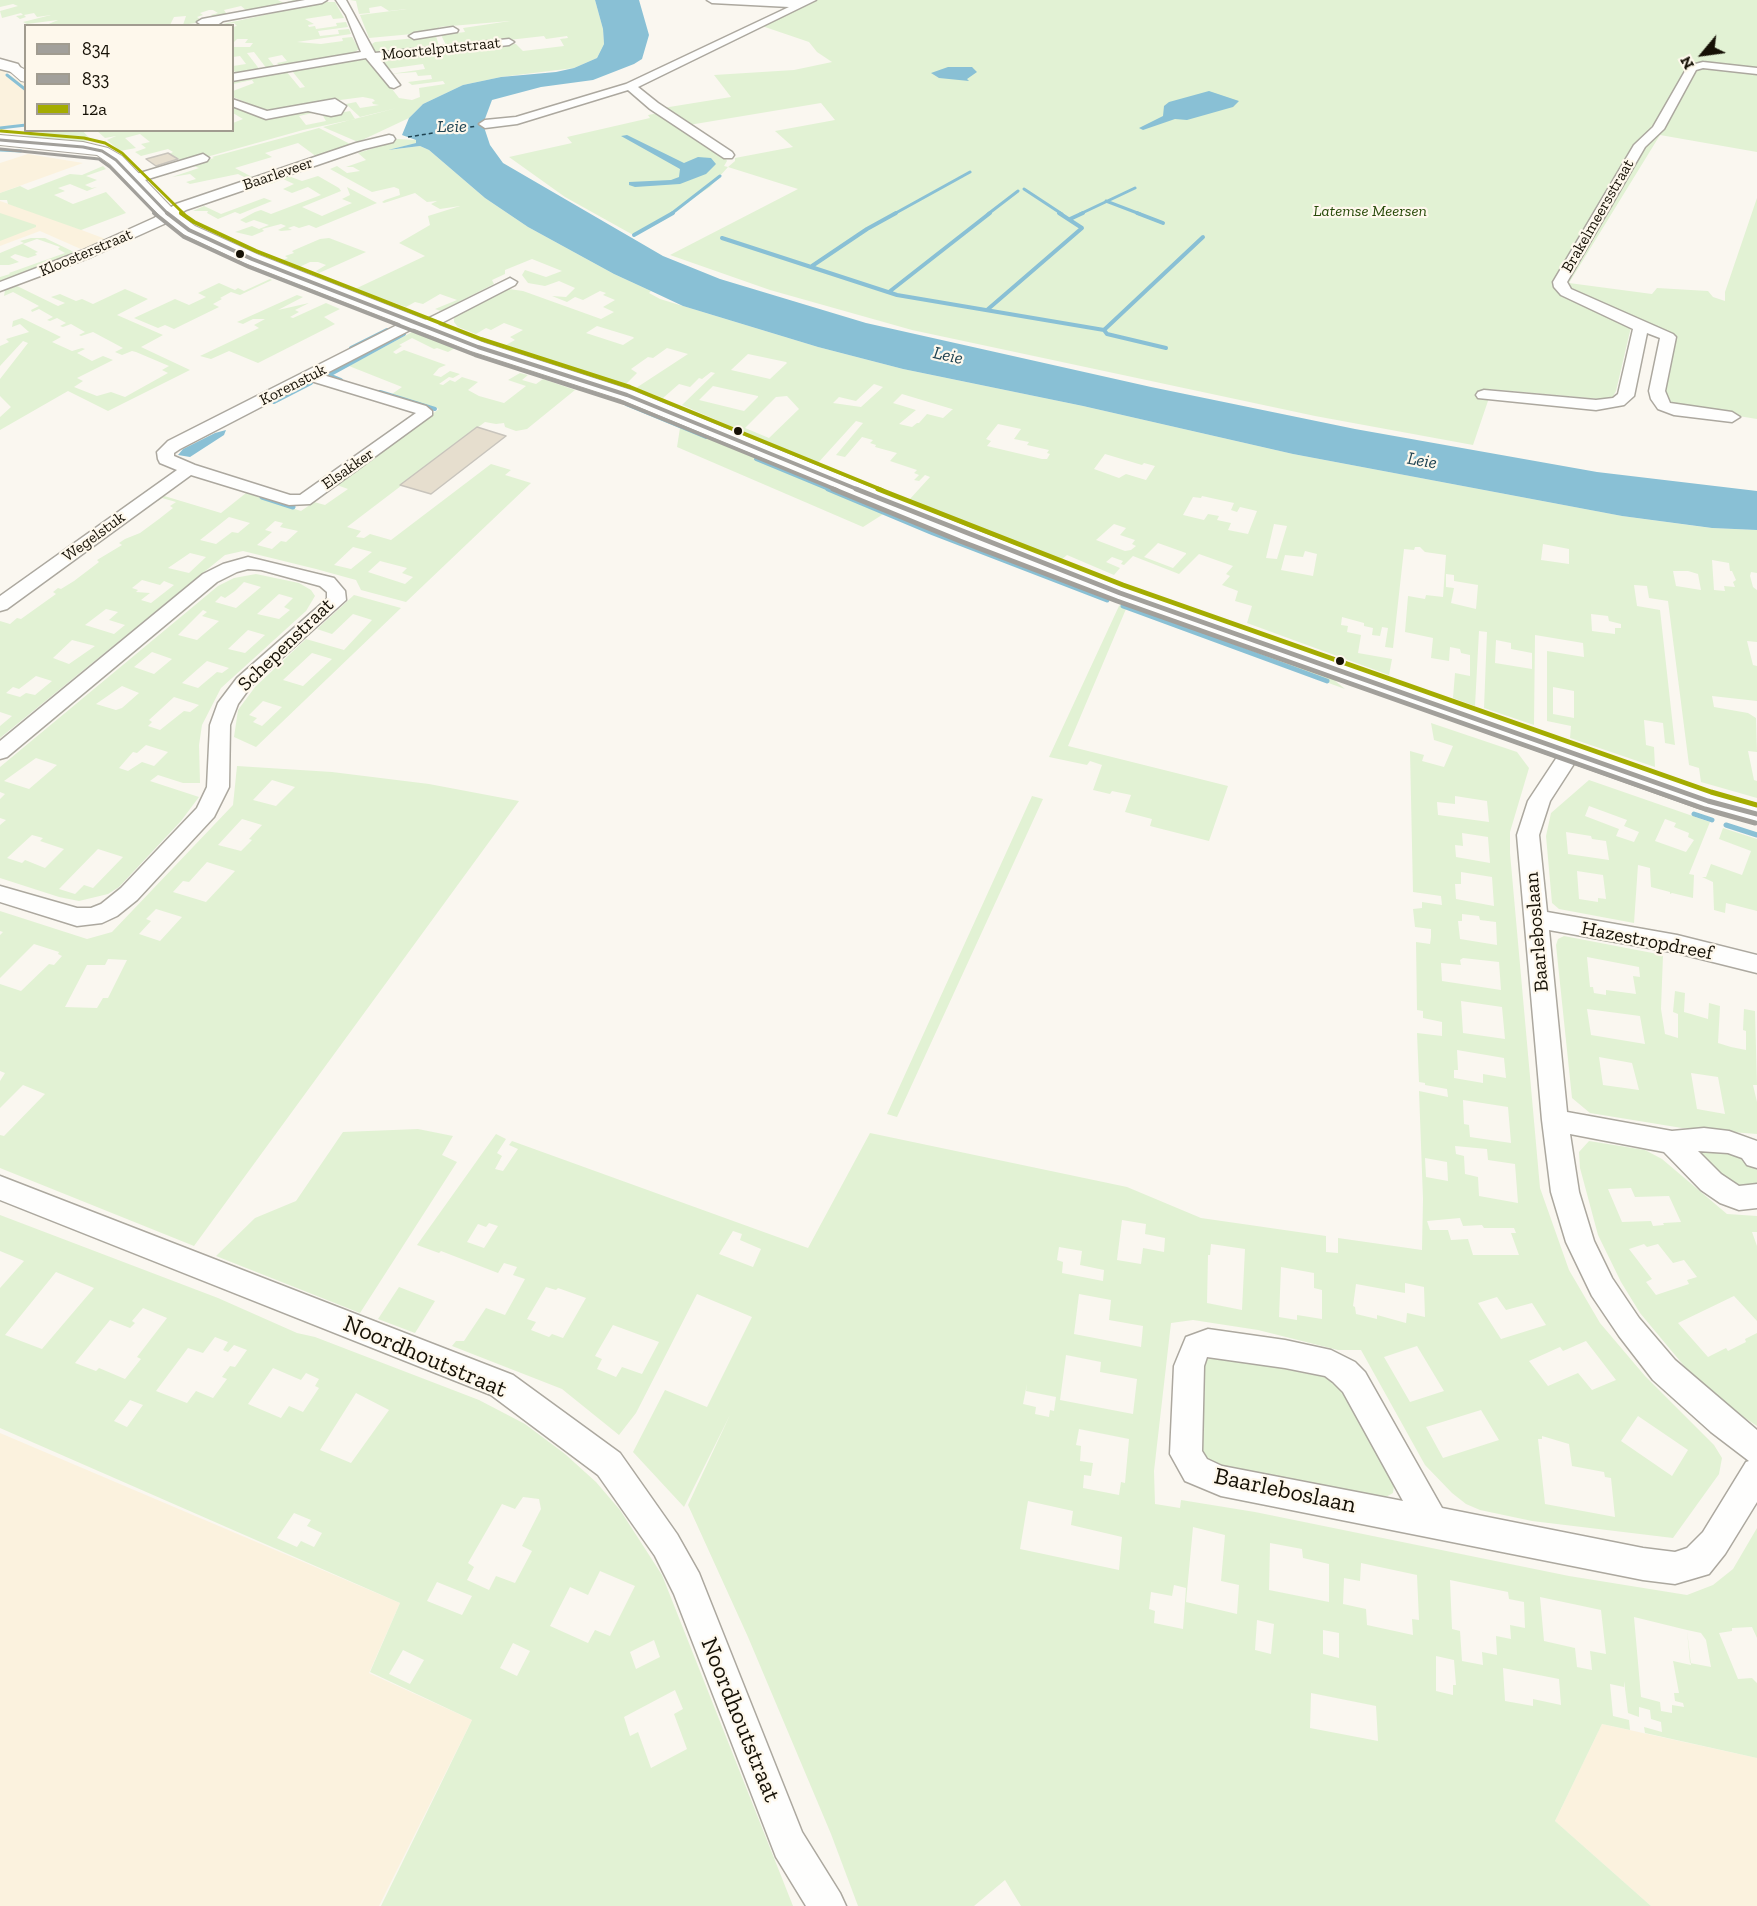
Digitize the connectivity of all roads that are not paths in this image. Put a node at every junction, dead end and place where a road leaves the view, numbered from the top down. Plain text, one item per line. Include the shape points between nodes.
1 (322, 0) edge
2 (341, 0) edge
3 (712, 0) edge
4 (806, 2) edge
5 (219, 20) dead end
6 (453, 30) dead end
7 (398, 38) dead end
8 (509, 42) dead end
9 (371, 56) junction
10 (4, 63) edge
11 (1757, 71) edge
12 (24, 77) edge
13 (234, 78) edge
14 (394, 85) dead end
15 (630, 87) junction
16 (234, 103) edge
17 (310, 108) dead end
18 (486, 124) dead end
19 (30, 132) edge
20 (88, 132) edge
21 (0, 139) edge
22 (388, 139) dead end
23 (102, 151) junction
24 (728, 155) dead end
25 (203, 158) dead end
26 (135, 178) junction
27 (170, 215) junction
28 (510, 282) dead end
29 (0, 287) edge
30 (417, 325) junction
31 (1641, 327) junction
32 (311, 376) junction
33 (1484, 394) dead end
34 (1732, 417) dead end
35 (174, 445) joint
36 (189, 469) junction
37 (0, 605) edge
38 (0, 752) edge
39 (1570, 753) junction
40 (1757, 814) edge
41 (0, 894) edge
42 (1536, 919) junction
43 (1757, 964) edge
44 (1555, 1120) junction
45 (1672, 1142) junction
46 (1757, 1157) edge
47 (0, 1188) edge
48 (1757, 1196) edge
49 (1757, 1449) edge
50 (1757, 1473) edge
51 (1431, 1521) junction
52 (827, 1906) edge

1 - 5 street
2 - 9 street, Moortelputstraat via 370,41
3 - 4 street
4 - 15 street
6 - 7 street
8 - 9 street, Moortelputstraat
9 - 13 street, Moortelputstraat
9 - 14 street, Moortelputstraat
10 - 12 main road
11 - 31 street, Brakelmeersstraat via 1692,68 1658,129 1640,145 1560,282 1566,292
15 - 18 street via 517,120
15 - 24 street
16 - 17 street via 266,115
19 - 21 main road
20 - 23 main road
21 - 23 main road
22 - 27 street, Baarleveer via 246,184 181,207
23 - 26 main road
25 - 26 street
26 - 27 main road
27 - 29 street, Kloosterstraat via 59,266
27 - 30 main road via 201,237
28 - 30 street, Korenstuk
30 - 32 street, Korenstuk
30 - 39 main road via 627,395 1110,589
31 - 33 street via 1626,396 1618,402 1596,405
31 - 34 street via 1668,337 1656,391 1664,406
32 - 35 street, Korenstuk
32 - 36 street, Elsakker via 420,409 424,415 304,500 289,500
35 - 36 street, Elsakker via 165,452 166,459
36 - 37 street, Wegelstuk
38 - 41 street, Schepenstraat via 210,578 230,568 248,563 262,565 327,582 336,591 337,600 244,682 228,703 220,725 218,787 206,812 129,894 94,917 77,916
39 - 40 main road
39 - 42 street, Baarleboslaan via 1539,801 1528,835
42 - 43 street, Hazestropdreef via 1677,944
42 - 44 street, Baarleboslaan
44 - 45 street
44 - 49 street, Baarleboslaan via 1565,1192 1580,1242 1602,1287 1664,1370
45 - 46 street via 1729,1142
45 - 48 street via 1702,1174 1730,1195
47 - 52 street, Noordhoutstraat via 502,1385 609,1464 666,1545 687,1586 789,1844
50 - 51 street, Baarleboslaan via 1714,1543 1697,1562 1675,1568
51 - 51 street, Baarleboslaan via 1221,1481 1196,1470 1186,1454 1189,1366 1196,1347 1208,1343 1286,1354 1331,1364 1344,1372 1354,1382

